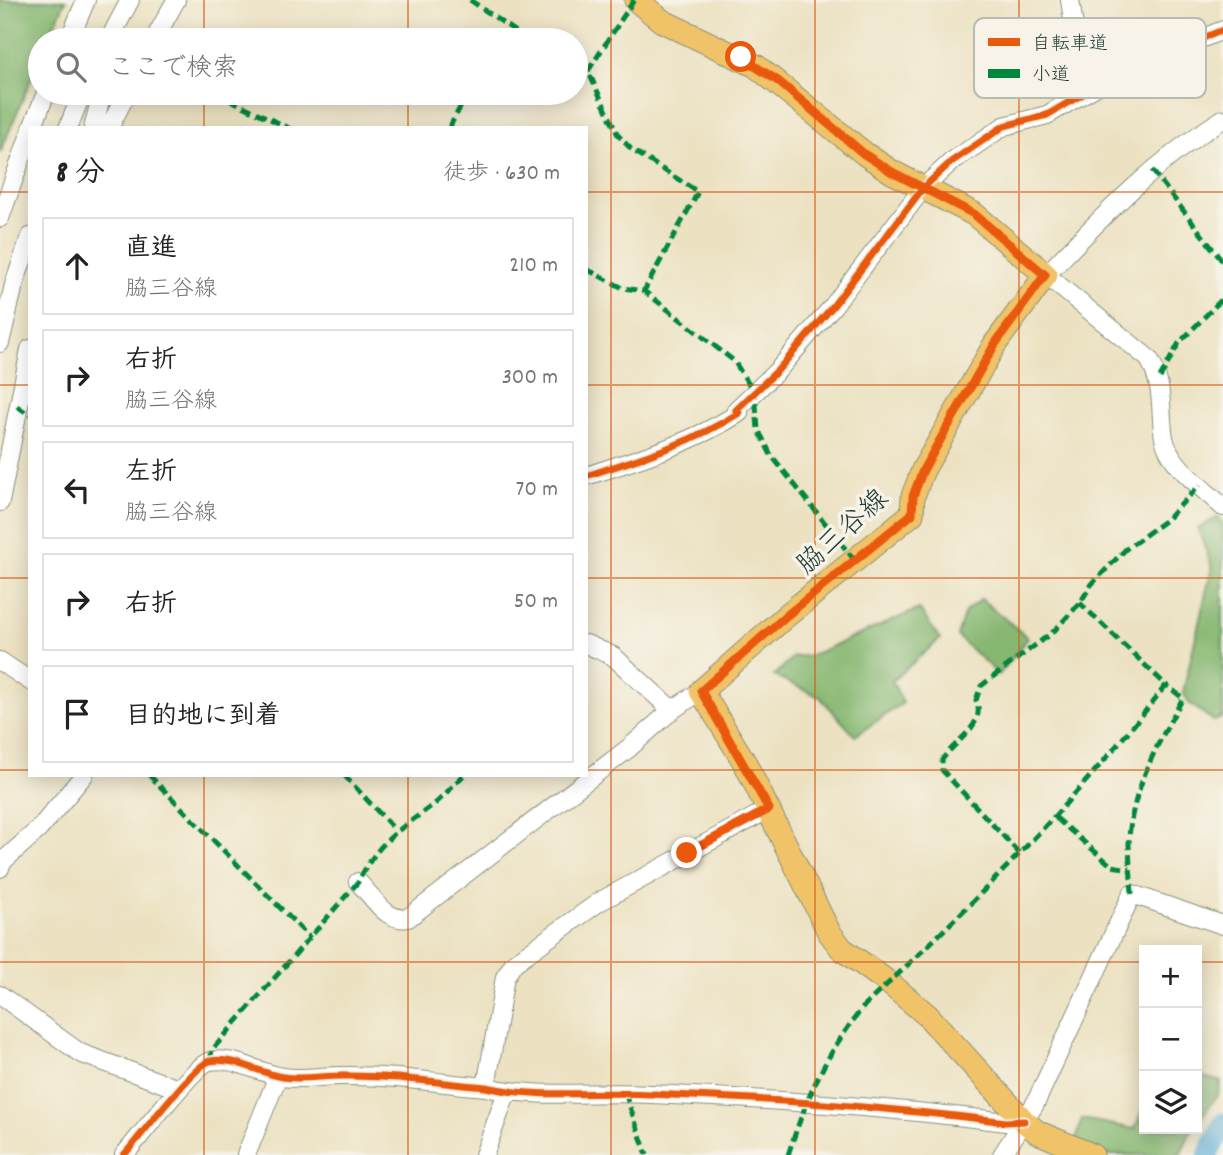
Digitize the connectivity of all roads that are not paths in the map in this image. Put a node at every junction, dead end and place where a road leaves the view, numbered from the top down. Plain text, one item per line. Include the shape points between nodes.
1 (86, 0) edge
2 (131, 0) edge
3 (176, 0) edge
4 (636, 0) edge
5 (1070, 0) edge
6 (1073, 18) edge
7 (120, 19) junction
8 (74, 28) edge
9 (115, 28) edge
10 (120, 28) edge
11 (161, 28) edge
12 (1223, 30) edge
13 (1206, 37) edge
14 (1074, 98) edge
15 (42, 105) edge
16 (77, 105) edge
17 (99, 105) edge
18 (121, 105) edge
19 (1223, 119) edge
20 (33, 126) edge
21 (69, 126) edge
22 (94, 126) edge
23 (110, 126) edge
24 (28, 140) edge
25 (923, 188) junction
26 (0, 218) edge
27 (28, 243) edge
28 (1045, 275) junction
29 (0, 343) edge
30 (28, 359) edge
31 (588, 475) edge
32 (0, 502) edge
33 (1223, 508) edge
34 (588, 645) edge
35 (0, 661) edge
36 (28, 680) edge
37 (701, 691) junction
38 (672, 710) junction
39 (82, 777) edge
40 (769, 809) junction
41 (0, 868) edge
42 (358, 882) dead end
43 (1223, 925) edge
44 (0, 995) edge
45 (278, 1076) junction
46 (486, 1087) junction
47 (178, 1088) junction
48 (507, 1092) junction
49 (1024, 1121) junction
50 (124, 1155) edge
51 (246, 1155) edge
52 (484, 1155) edge
53 (1002, 1155) edge
54 (1092, 1155) edge

1 - 8 street
2 - 7 street
3 - 11 street
4 - 25 main road via 662,21 756,66 864,154
5 - 6 street
7 - 9 street
7 - 10 street
12 - 13 street
14 - 25 street via 1047,115 985,136
15 - 20 street
16 - 21 street
17 - 22 street
18 - 23 street
19 - 28 street via 1152,170
24 - 26 street
25 - 28 main road via 974,214
25 - 31 street via 833,306 738,413 669,448
27 - 29 street
28 - 33 street via 1149,359 1160,378 1164,439 1176,461
28 - 37 main road, 脇三谷線 via 995,344 923,470 912,514
30 - 32 street
34 - 38 street via 613,656
35 - 36 street
37 - 38 street
37 - 40 main road
38 - 42 street via 408,918 397,920 388,915
39 - 41 street
40 - 46 street via 599,902 514,963 505,977
40 - 49 main road via 829,932 842,948 927,1015
43 - 49 street via 1132,894
44 - 47 street via 80,1053
45 - 46 street
45 - 47 street via 211,1061
45 - 51 street
46 - 48 street
47 - 50 street
48 - 49 street via 805,1101
48 - 52 street
49 - 53 street
49 - 54 main road via 1037,1132

